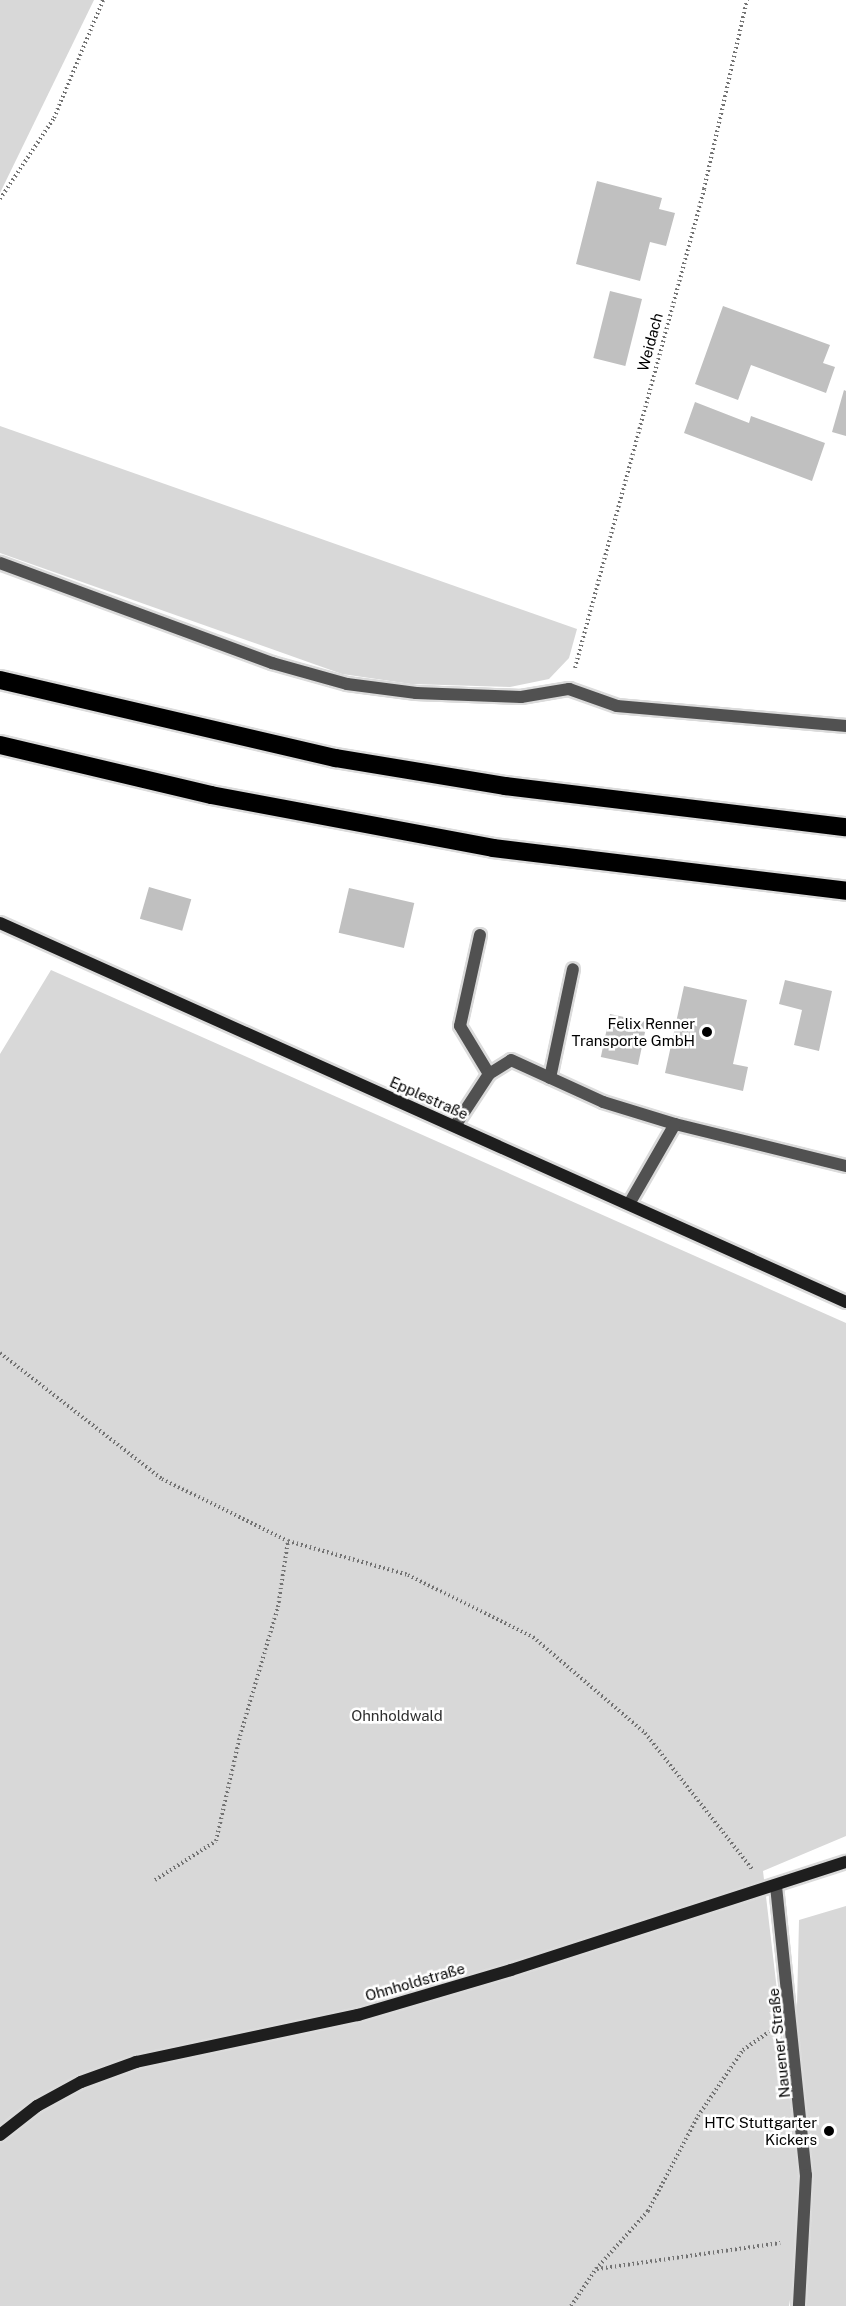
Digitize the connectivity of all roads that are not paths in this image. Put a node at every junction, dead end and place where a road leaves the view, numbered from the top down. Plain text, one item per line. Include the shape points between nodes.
1 (0, 563) edge
2 (0, 680) edge
3 (846, 726) edge
4 (0, 745) edge
5 (846, 827) edge
6 (846, 891) edge
7 (0, 923) edge
8 (480, 935) dead end
9 (573, 969) dead end
10 (489, 1074) junction
11 (550, 1078) junction
12 (675, 1124) junction
13 (456, 1126) junction
14 (846, 1166) edge
15 (629, 1204) junction
16 (846, 1302) edge
17 (846, 1862) edge
18 (771, 1887) junction
19 (0, 2136) edge
20 (798, 2306) edge

1 - 3 street via 272,663 347,684 416,693 521,697 569,689 617,706
2 - 5 highway via 336,758 505,786
4 - 6 highway via 211,795 493,848
7 - 13 main road, Epplestraße
8 - 10 street via 460,1026
9 - 11 street
10 - 11 street via 511,1060
10 - 13 street
11 - 12 street via 603,1102
12 - 14 street
12 - 15 street
13 - 15 main road, Epplestraße
15 - 16 main road, Epplestraße
17 - 18 main road, Ohnholdstraße
18 - 19 main road, Ohnholdstraße via 358,2015 136,2062 81,2082 37,2106
18 - 20 street, Nauener Straße via 791,2015 806,2175

